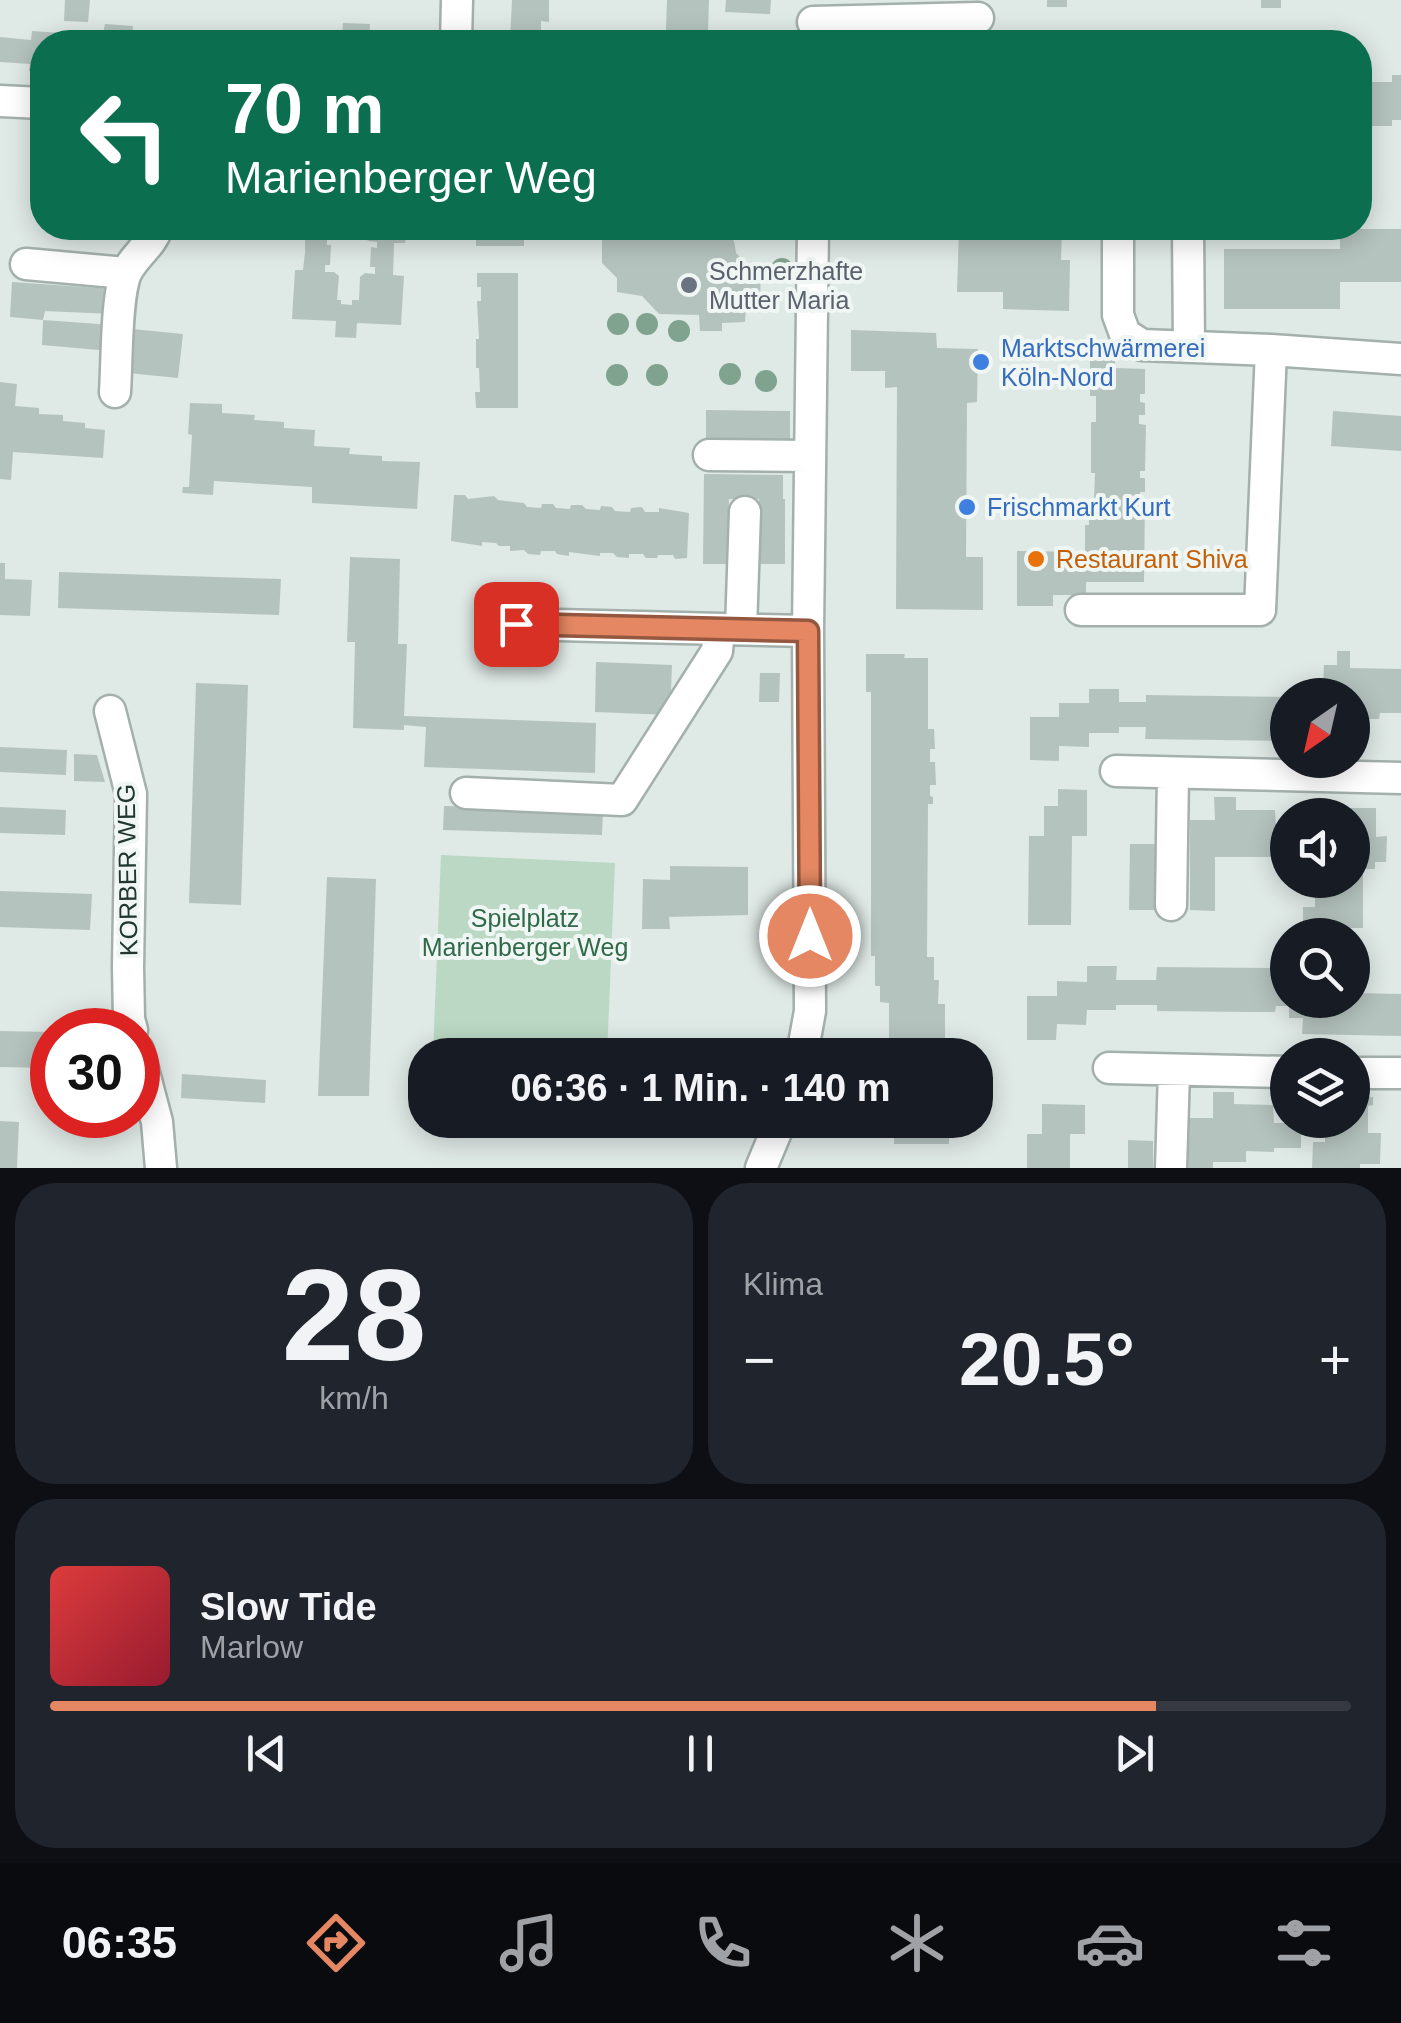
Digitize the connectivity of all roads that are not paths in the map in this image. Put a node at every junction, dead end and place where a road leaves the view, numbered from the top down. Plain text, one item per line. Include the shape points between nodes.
1 (457, 0) edge
2 (978, 18) dead end
3 (813, 21) edge
4 (456, 30) edge
5 (0, 101) edge
6 (30, 102) edge
7 (152, 240) edge
8 (813, 240) edge
9 (1118, 240) edge
10 (1188, 240) edge
11 (26, 264) dead end
12 (126, 273) junction
13 (1189, 346) junction
14 (1270, 350) junction
15 (1401, 359) edge
16 (116, 392) dead end
17 (709, 455) dead end
18 (810, 456) junction
19 (745, 512) dead end
20 (1081, 610) dead end
21 (516, 624) dead end
22 (730, 629) junction
23 (808, 631) junction
24 (110, 711) dead end
25 (1116, 771) dead end
26 (1173, 773) junction
27 (1401, 778) edge
28 (466, 794) dead end
29 (1171, 905) dead end
30 (128, 1008) edge
31 (805, 1038) edge
32 (1109, 1068) dead end
33 (1174, 1071) junction
34 (1270, 1072) edge
35 (1370, 1072) edge
36 (1401, 1073) edge
37 (158, 1138) edge
38 (774, 1138) edge
39 (161, 1168) edge
40 (762, 1168) edge
41 (1171, 1168) edge

1 - 4 street
2 - 3 street
5 - 6 street
7 - 12 street
8 - 18 street
9 - 13 street via 1118,315 1125,334 1142,344
10 - 13 street
11 - 12 street
12 - 16 street
13 - 14 street
14 - 15 street
14 - 20 street via 1260,610
17 - 18 street
18 - 23 street
19 - 22 street
21 - 22 street
22 - 23 street
22 - 28 street via 622,800
23 - 31 street
24 - 30 street, KORBER WEG via 130,794
25 - 26 street
26 - 27 street
26 - 29 street
32 - 33 street
33 - 34 street
33 - 41 street
35 - 36 street
37 - 39 street
38 - 40 street

